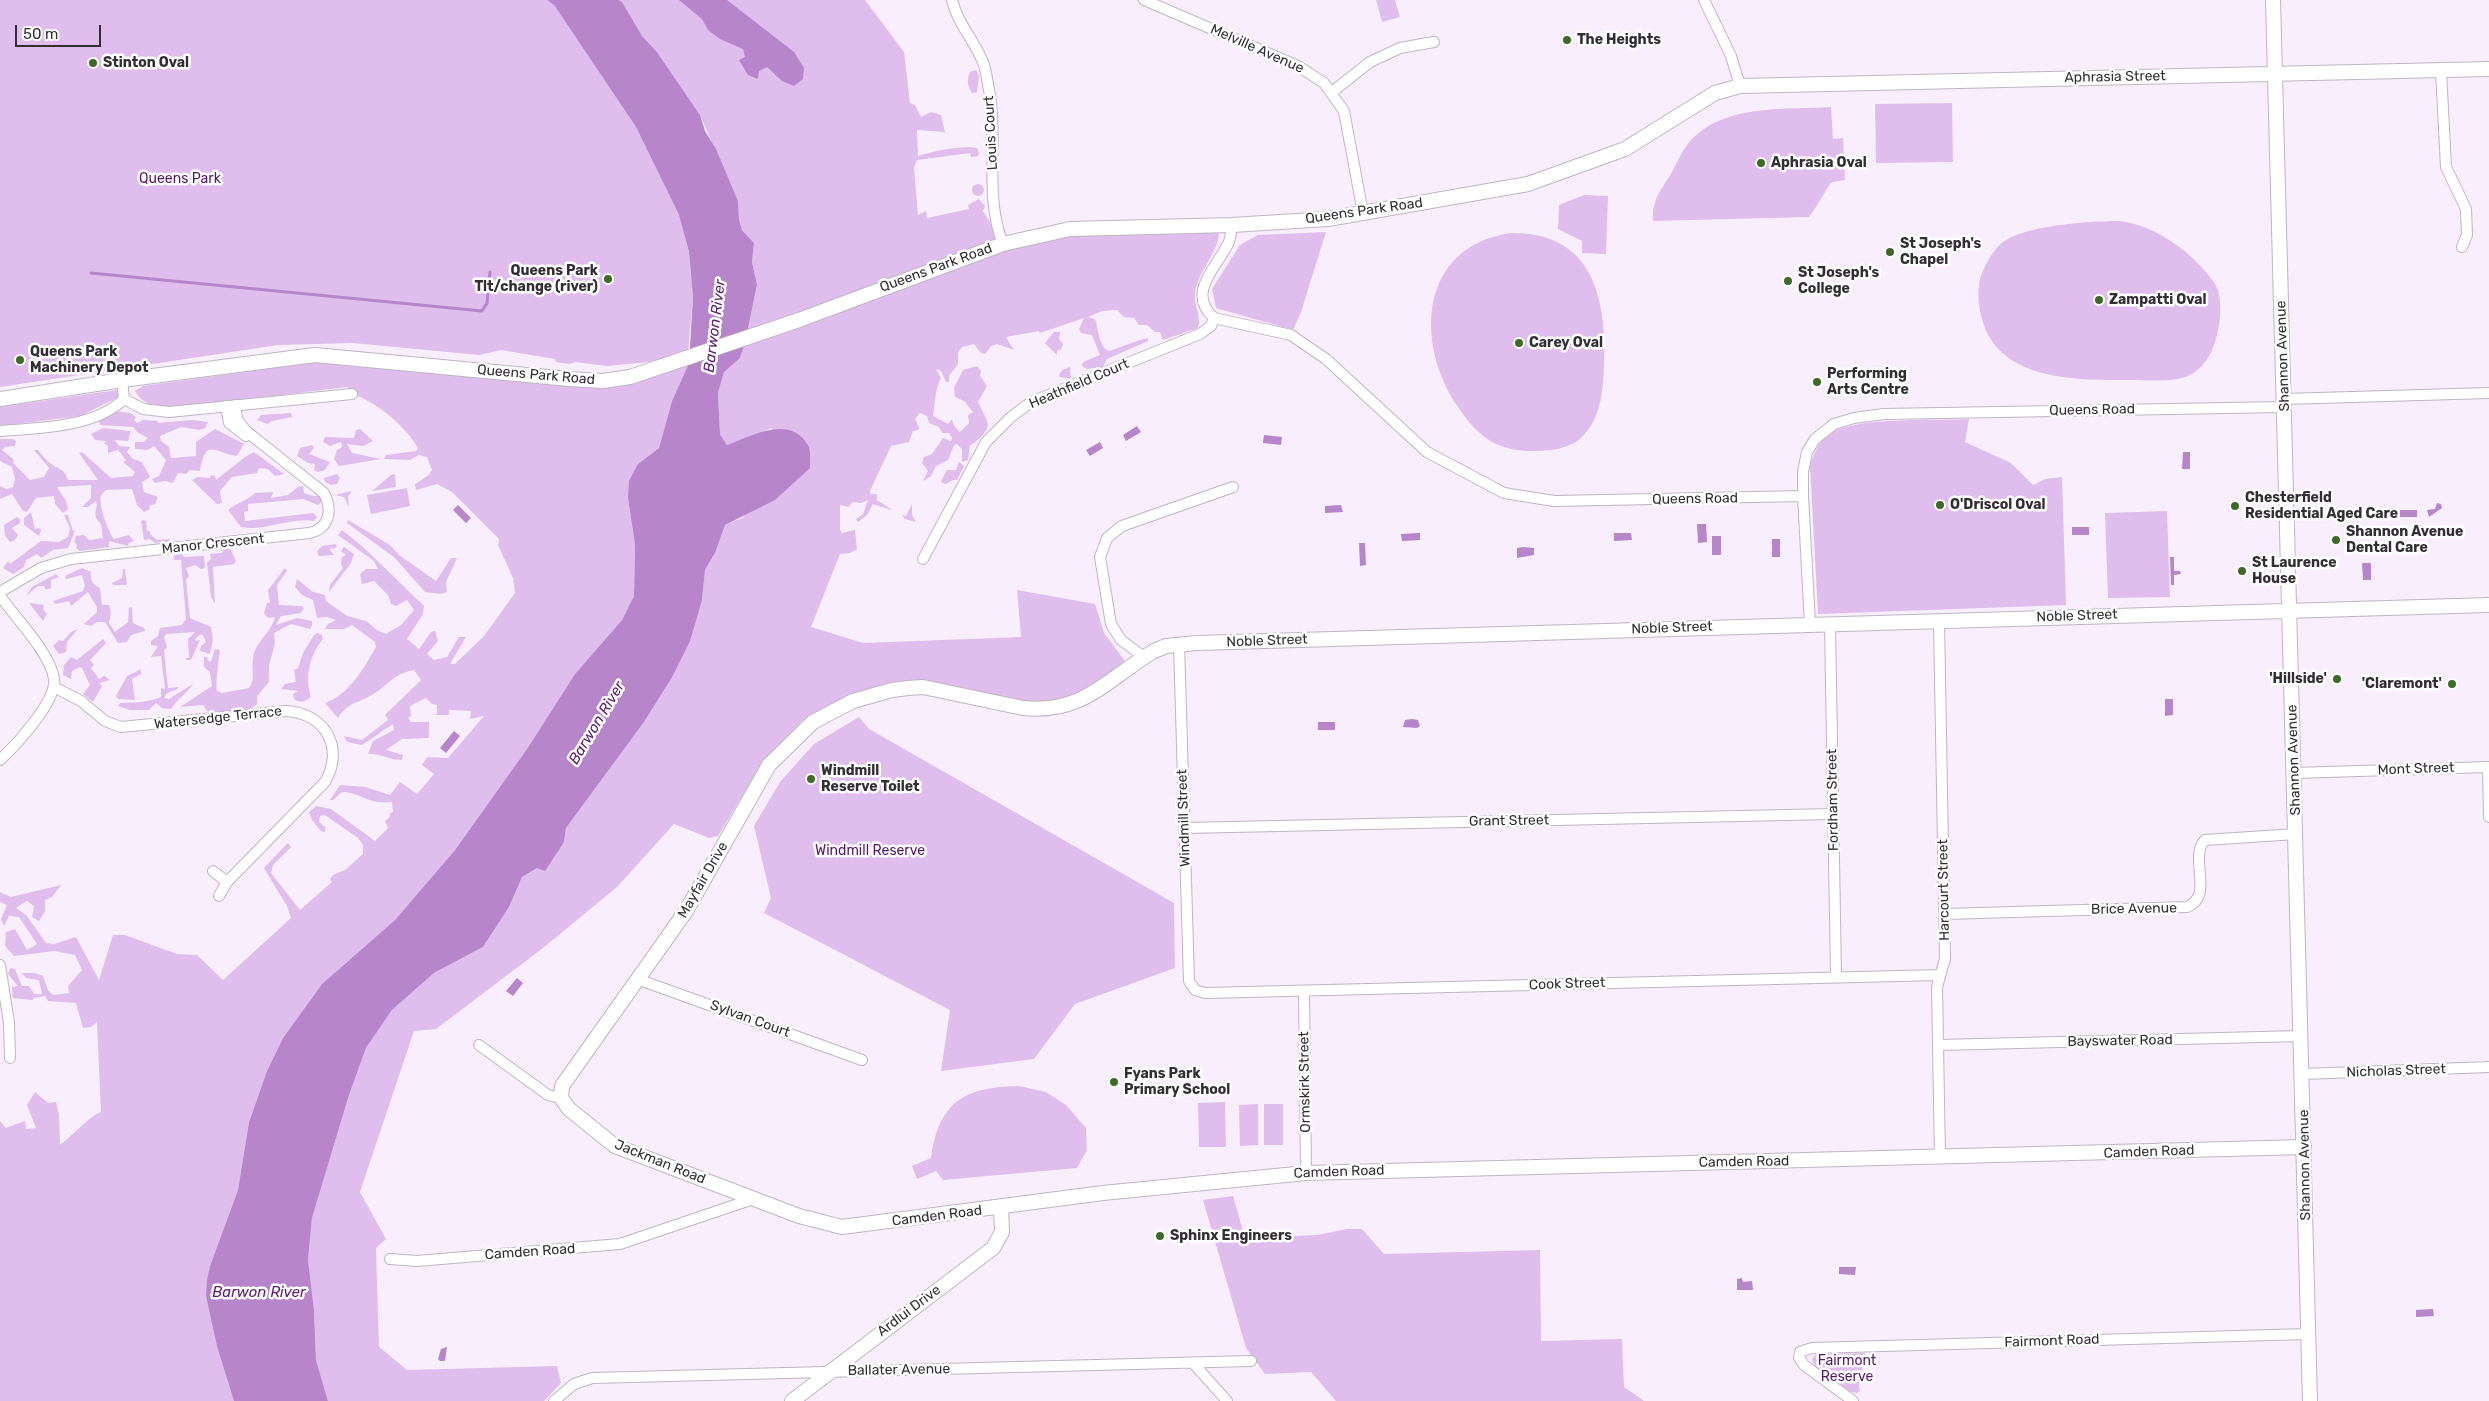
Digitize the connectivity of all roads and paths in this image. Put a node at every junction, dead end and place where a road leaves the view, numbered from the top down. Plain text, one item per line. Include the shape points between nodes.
1 (952, 0) edge
2 (1144, 0) edge
3 (1704, 0) edge
4 (2273, 0) edge
5 (1434, 42) dead end
6 (2489, 69) edge
7 (2441, 71) junction
8 (2275, 74) junction
9 (1740, 86) junction
10 (1332, 92) junction
11 (1363, 213) junction
12 (1232, 225) junction
13 (1003, 244) junction
14 (2462, 247) dead end
15 (1214, 318) junction
16 (122, 380) junction
17 (2489, 393) edge
18 (352, 394) dead end
19 (0, 399) edge
20 (124, 399) junction
21 (2284, 403) junction
22 (230, 406) junction
23 (0, 431) edge
24 (1233, 487) dead end
25 (1803, 496) junction
26 (924, 560) dead end
27 (0, 594) edge
28 (2489, 605) edge
29 (2290, 611) junction
30 (1939, 621) junction
31 (1810, 624) junction
32 (1830, 624) junction
33 (1179, 644) junction
34 (1144, 657) junction
35 (54, 688) junction
36 (875, 694) joint
37 (0, 760) edge
38 (2294, 773) junction
39 (1833, 814) junction
40 (2489, 817) edge
41 (1185, 828) junction
42 (2296, 834) junction
43 (213, 871) dead end
44 (227, 882) junction
45 (218, 896) dead end
46 (1944, 914) junction
47 (0, 965) edge
48 (1940, 975) junction
49 (1836, 976) junction
50 (637, 979) junction
51 (1195, 990) joint
52 (1304, 991) junction
53 (2301, 1036) junction
54 (479, 1045) dead end
55 (1939, 1045) junction
56 (10, 1058) dead end
57 (862, 1060) dead end
58 (2489, 1067) edge
59 (2302, 1074) junction
60 (561, 1098) junction
61 (2304, 1147) junction
62 (1940, 1158) junction
63 (1306, 1172) junction
64 (753, 1199) junction
65 (1001, 1208) junction
66 (390, 1259) dead end
67 (2308, 1334) junction
68 (1251, 1361) dead end
69 (1194, 1363) junction
70 (829, 1372) junction
71 (554, 1401) edge
72 (792, 1401) edge
73 (1227, 1401) edge
74 (1853, 1401) edge
75 (2310, 1401) edge

1 - 13 street, Louis Court via 986,73 993,118 992,199
2 - 10 street, Melville Avenue via 1298,66
3 - 9 street via 1734,63
4 - 8 street, Shannon Avenue
5 - 10 street via 1400,48 1370,62
6 - 7 street, Aphrasia Street
7 - 8 street, Aphrasia Street
7 - 14 street via 2446,167 2466,209 2467,235
8 - 9 street, Aphrasia Street
8 - 21 street, Shannon Avenue
9 - 11 street, Queens Park Road via 1715,93 1625,149 1528,184
10 - 11 street, Melville Avenue via 1344,111
11 - 12 street, Queens Park Road via 1328,219
12 - 13 street, Queens Park Road via 1070,229
12 - 15 street via 1229,243 1203,287 1206,311
13 - 16 street, Queens Park Road via 799,320 630,377 594,380 315,355
15 - 25 street, Queens Road via 1291,335 1326,359 1427,452 1504,493 1554,501
15 - 26 street, Heathfield Court via 1212,326 1200,334 1032,402 1011,417 986,442
16 - 19 street, Queens Park Road
16 - 20 street
17 - 21 street, Queens Road
18 - 22 street
20 - 22 street via 139,408 160,412
20 - 23 street via 96,416 78,422
21 - 25 street, Queens Road via 1884,414 1854,418 1826,428 1810,446 1804,462
21 - 29 street, Shannon Avenue
22 - 27 street, Manor Crescent via 238,431 266,448 324,493 329,515 327,522 316,532 71,559 41,568
24 - 34 street via 1122,526 1107,538 1100,557 1111,624 1121,640
25 - 31 street
27 - 35 street via 42,652 54,677
28 - 29 street, Noble Street
29 - 30 street, Noble Street
29 - 38 street, Shannon Avenue
30 - 32 street, Noble Street
30 - 46 street, Harcourt Street
31 - 32 street, Noble Street
31 - 33 street, Noble Street
32 - 39 street, Fordham Street
33 - 34 street, Noble Street via 1166,646
33 - 41 street, Windmill Street
34 - 36 street, Noble Street via 1084,699 1035,710 923,687
35 - 37 street via 42,711
35 - 44 street, Watersedge Terrace via 81,701 106,722 121,727 286,711 308,715 320,724 333,750 332,767 327,778
36 - 50 street, Mayfair Drive via 853,701 813,722 769,765 686,911
38 - 40 street, Mont Street via 2488,767
38 - 42 street, Shannon Avenue
39 - 41 street, Grant Street
39 - 49 street, Fordham Street
41 - 51 street, Windmill Street via 1189,981
42 - 46 street, Brice Avenue via 2206,839 2200,849 2199,896 2188,907
42 - 53 street, Shannon Avenue
43 - 44 street
44 - 45 street, Watersedge Terrace
46 - 48 street, Harcourt Street via 1945,959
47 - 56 street via 9,1023
48 - 49 street, Cook Street
48 - 55 street, Harcourt Street via 1937,987
49 - 52 street, Cook Street
50 - 57 street, Sylvan Court
50 - 60 street, Mayfair Drive via 562,1086
51 - 52 street, Cook Street via 1205,993
52 - 63 street, Ormskirk Street
53 - 55 street, Bayswater Road
53 - 59 street, Shannon Avenue
54 - 60 street, Jackman Road via 548,1095
55 - 62 street, Harcourt Street
58 - 59 street, Nicholas Street
59 - 61 street, Shannon Avenue
60 - 64 street, Jackman Road via 568,1109 615,1146
61 - 62 street, Camden Road
61 - 67 street, Shannon Avenue
62 - 63 street, Camden Road
63 - 65 street, Camden Road via 1112,1192
64 - 65 street, Camden Road via 842,1227
64 - 66 street, Camden Road via 620,1244 417,1261
65 - 70 street, Ardlui Drive via 1002,1232 993,1248
67 - 74 street, Fairmont Road via 1812,1348 1798,1354 1805,1366
67 - 75 street, Shannon Avenue
68 - 69 street, Ballater Avenue
69 - 70 street, Ballater Avenue
69 - 73 street
70 - 71 street, Ballater Avenue via 592,1378 574,1384
70 - 72 street, Ardlui Drive

